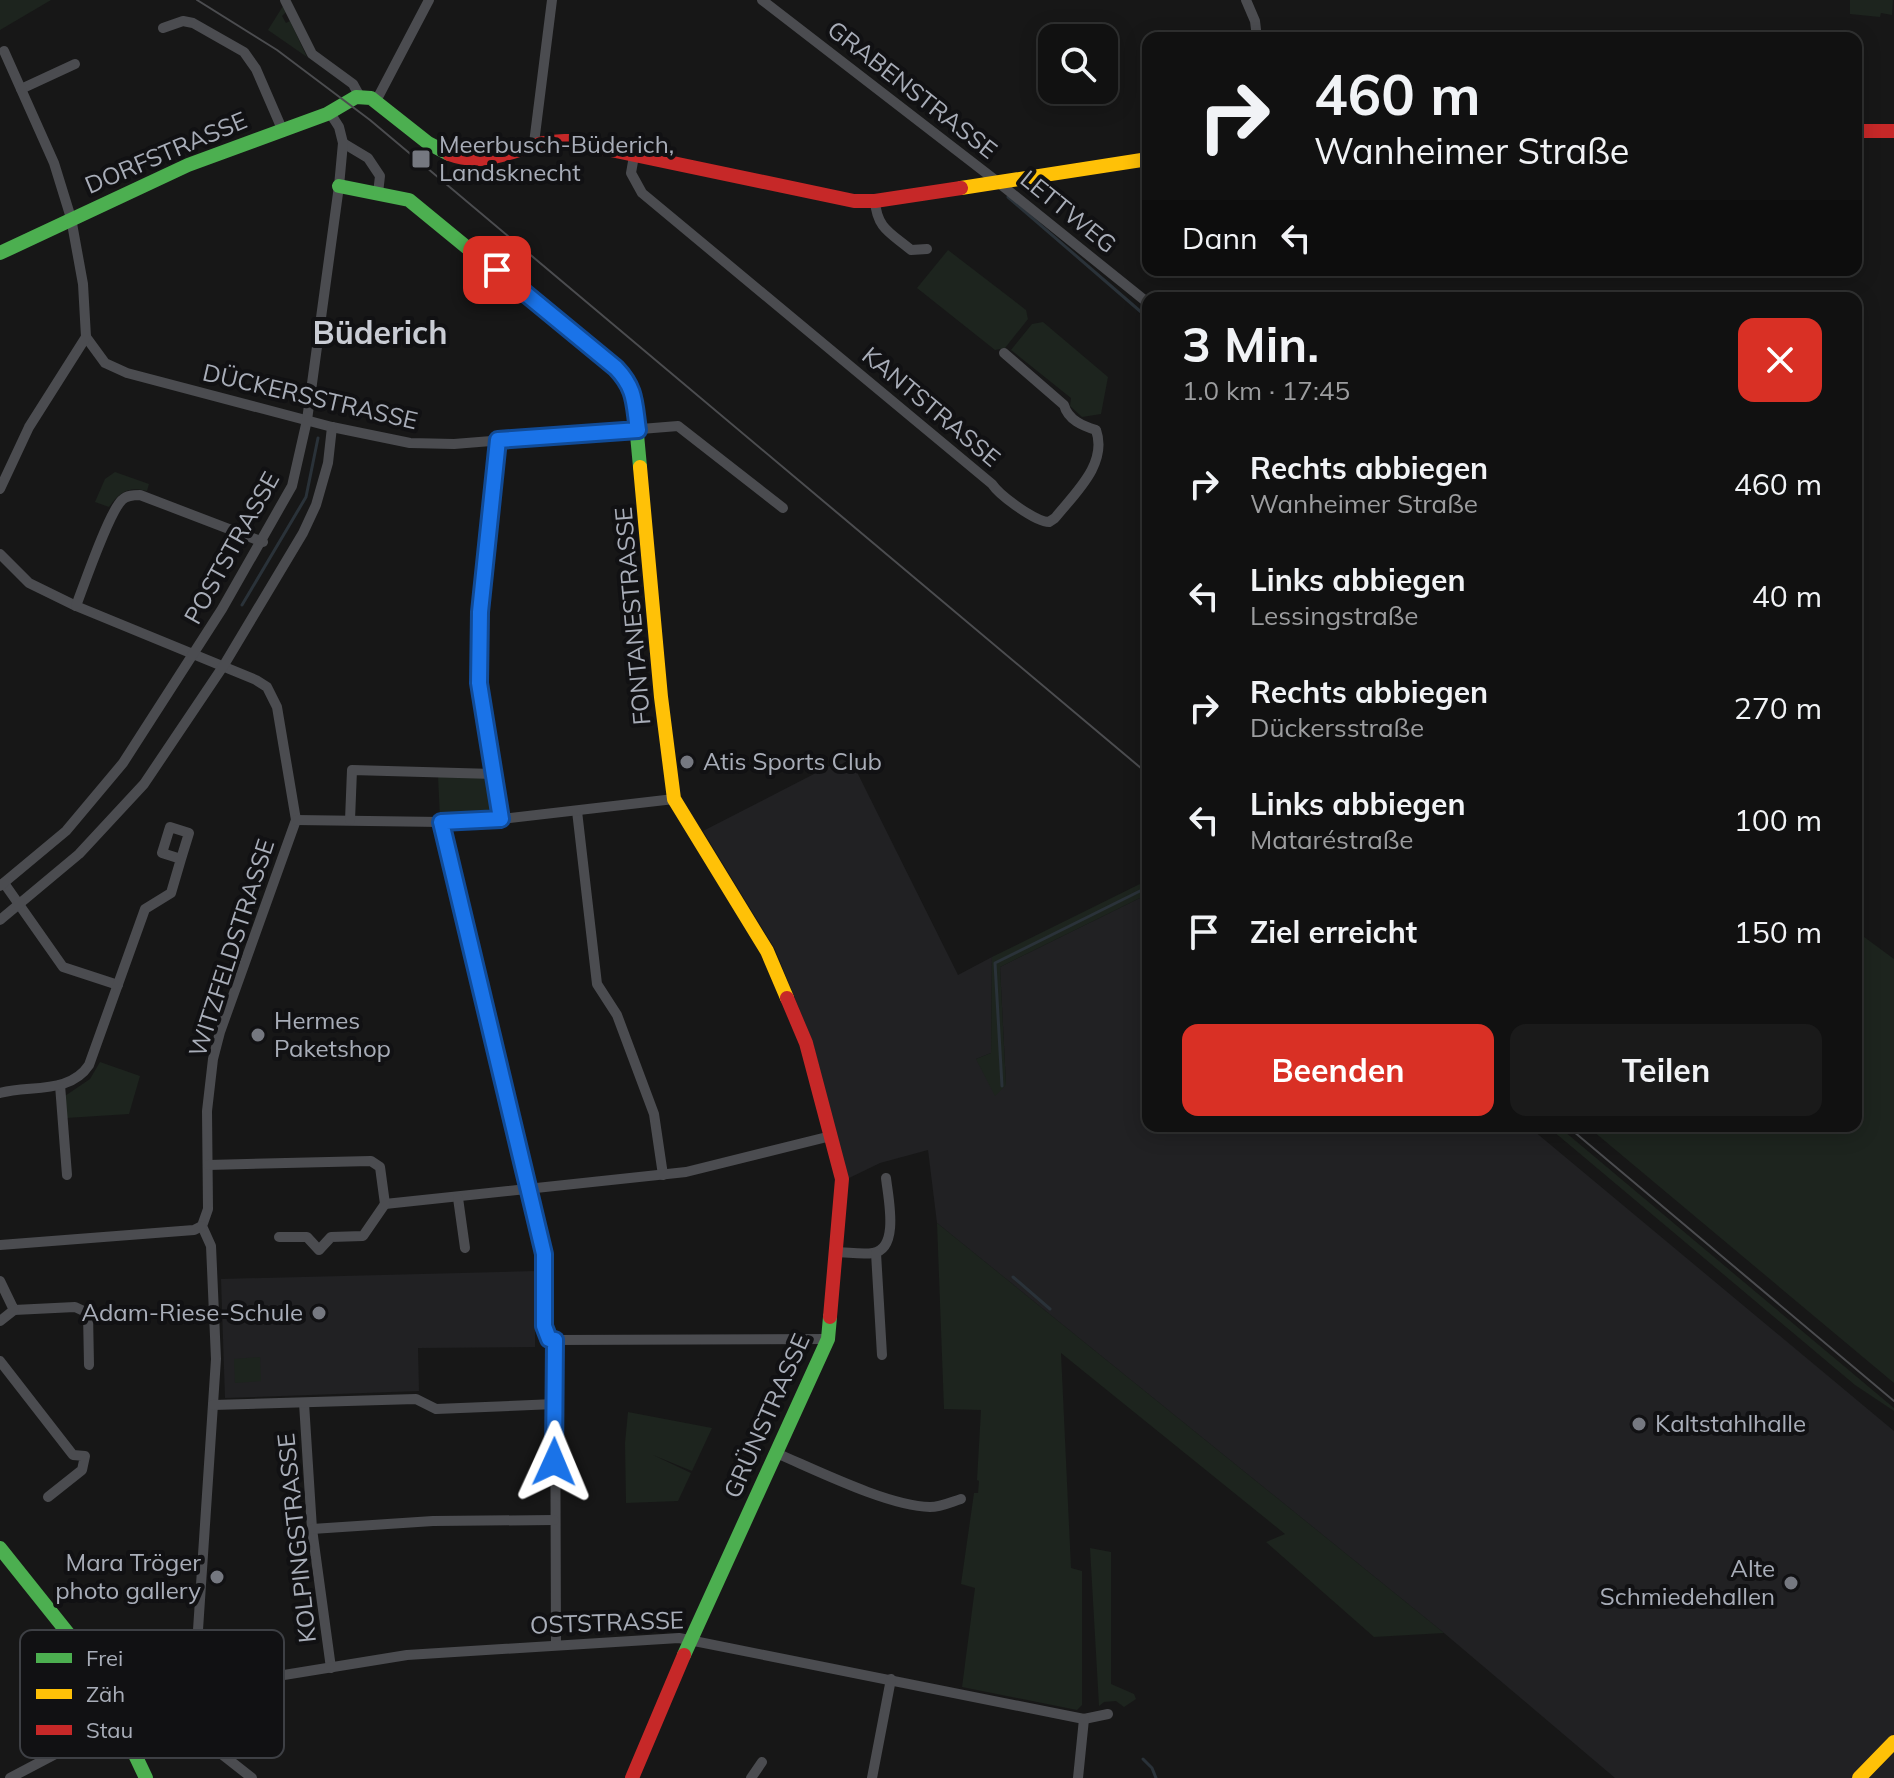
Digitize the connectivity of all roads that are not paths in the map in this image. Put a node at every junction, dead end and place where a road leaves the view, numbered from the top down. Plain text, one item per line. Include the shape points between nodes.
1 (285, 0) edge
2 (429, 0) edge
3 (552, 0) edge
4 (762, 0) edge
5 (1246, 0) edge
6 (163, 28) dead end
7 (1256, 32) edge
8 (4, 51) dead end
9 (75, 64) dead end
10 (21, 89) junction
11 (355, 97) junction
12 (376, 101) junction
13 (330, 113) junction
14 (282, 129) junction
15 (1862, 131) edge
16 (1894, 131) edge
17 (343, 143) junction
18 (534, 143) junction
19 (634, 156) junction
20 (1142, 160) edge
21 (999, 183) junction
22 (339, 186) junction
23 (378, 193) junction
24 (875, 201) junction
25 (71, 218) junction
26 (927, 249) dead end
27 (0, 253) edge
28 (1142, 298) edge
29 (86, 337) junction
30 (1004, 353) dead end
31 (307, 420) junction
32 (332, 427) junction
33 (638, 430) junction
34 (498, 440) junction
35 (0, 489) edge
36 (783, 508) dead end
37 (263, 542) junction
38 (0, 554) edge
39 (76, 606) junction
40 (194, 654) junction
41 (224, 665) junction
42 (494, 774) junction
43 (674, 799) junction
44 (577, 811) junction
45 (501, 819) junction
46 (296, 820) junction
47 (350, 820) junction
48 (441, 822) junction
49 (181, 859) dead end
50 (2, 885) edge
51 (21, 904) junction
52 (0, 920) edge
53 (118, 985) junction
54 (60, 1085) junction
55 (0, 1093) edge
56 (831, 1136) junction
57 (208, 1165) junction
58 (67, 1175) dead end
59 (663, 1175) junction
60 (886, 1178) dead end
61 (528, 1190) junction
62 (458, 1198) junction
63 (385, 1204) junction
64 (202, 1226) junction
65 (279, 1237) dead end
66 (0, 1245) edge
67 (465, 1248) dead end
68 (835, 1252) junction
69 (876, 1253) junction
70 (0, 1281) edge
71 (14, 1310) junction
72 (0, 1321) edge
73 (828, 1339) junction
74 (555, 1340) junction
75 (882, 1355) dead end
76 (0, 1361) edge
77 (89, 1365) dead end
78 (304, 1403) junction
79 (555, 1404) junction
80 (213, 1405) junction
81 (776, 1453) junction
82 (48, 1497) dead end
83 (961, 1499) dead end
84 (554, 1520) junction
85 (312, 1529) junction
86 (3, 1558) edge
87 (66, 1630) edge
88 (198, 1630) edge
89 (691, 1639) junction
90 (556, 1645) junction
91 (331, 1668) junction
92 (284, 1675) edge
93 (891, 1679) junction
94 (1108, 1714) dead end
95 (1084, 1719) junction
96 (1894, 1742) edge
97 (48, 1758) edge
98 (137, 1758) edge
99 (227, 1758) edge
100 (762, 1762) dead end
101 (10, 1778) edge
102 (146, 1778) edge
103 (252, 1778) edge
104 (632, 1778) edge
105 (751, 1778) edge
106 (872, 1778) edge
107 (1078, 1778) edge
108 (1859, 1778) edge

1 - 11 street via 312,54 353,84
2 - 12 street
3 - 18 street
4 - 21 street, GRABENSTRASSE
5 - 7 street
6 - 14 street via 193,23 244,52
8 - 10 street
9 - 10 street
10 - 25 street via 54,163
11 - 12 street via 367,95
11 - 13 street, DORFSTRASSE
12 - 18 street via 437,149 459,159 492,159
13 - 14 street, DORFSTRASSE
13 - 17 street, POSTSTRASSE
14 - 25 street, DORFSTRASSE
15 - 16 street
17 - 22 street, POSTSTRASSE
17 - 23 street via 368,158 380,176
18 - 19 street via 568,141
19 - 24 street via 836,199
19 - 30 street, KANTSTRASSE via 633,178 642,193 1000,493 1037,520 1049,522 1097,461 1100,441 1096,430 1082,426
20 - 21 street
21 - 24 street
21 - 28 street, LETTWEG
22 - 23 street, FONTANESTRASSE
22 - 31 street, POSTSTRASSE
23 - 33 street, FONTANESTRASSE via 409,200 626,378 637,405
24 - 26 street via 880,224 911,250
25 - 27 street, DORFSTRASSE
25 - 29 street
29 - 31 street, DÜCKERSSTRASSE via 105,363 127,373
29 - 35 street via 29,427
31 - 32 street, DÜCKERSSTRASSE
31 - 37 street, POSTSTRASSE via 292,486
32 - 34 street, DÜCKERSSTRASSE via 410,443
32 - 41 street, POSTSTRASSE via 316,505
33 - 34 street, DÜCKERSSTRASSE
33 - 36 street, DÜCKERSSTRASSE via 678,426
33 - 43 street, FONTANESTRASSE
34 - 42 street via 480,612 479,683
37 - 39 street via 131,495 122,499 112,517
37 - 40 street, POSTSTRASSE
38 - 39 street, WITZFELDSTRASSE via 29,583
39 - 40 street, WITZFELDSTRASSE
40 - 41 street, WITZFELDSTRASSE
40 - 50 street, POSTSTRASSE via 123,763 66,831
41 - 46 street, WITZFELDSTRASSE via 256,680 273,696
41 - 51 street, POSTSTRASSE via 144,784 79,854
42 - 45 street
42 - 47 street via 352,770
43 - 44 street
43 - 56 street, GRÜNSTRASSE via 767,951 806,1043
44 - 45 street
44 - 59 street via 597,984 617,1015 654,1114
45 - 48 street
46 - 47 street
46 - 57 street, WITZFELDSTRASSE via 218,1040 209,1086
47 - 48 street
48 - 61 street
49 - 53 street via 171,893 145,909
50 - 51 street
51 - 52 street, POSTSTRASSE
51 - 53 street via 63,967
53 - 54 street via 89,1065 81,1077
54 - 55 street
54 - 58 street
56 - 59 street
56 - 68 street, GRÜNSTRASSE via 842,1179
57 - 63 street via 371,1161 380,1167
57 - 64 street, WITZFELDSTRASSE via 208,1209
59 - 61 street
60 - 69 street via 891,1230 886,1246
61 - 62 street
61 - 74 street via 544,1254 544,1326 549,1339
62 - 63 street
62 - 67 street
63 - 65 street via 363,1236 331,1237 319,1250 307,1237
64 - 66 street
64 - 80 street, WITZFELDSTRASSE via 211,1246
68 - 69 street
68 - 73 street, GRÜNSTRASSE
69 - 75 street
70 - 71 street
71 - 72 street
71 - 77 street via 75,1307 88,1313
73 - 74 street
73 - 81 street, GRÜNSTRASSE
74 - 79 street
76 - 82 street via 73,1455 85,1456 82,1470
78 - 79 street via 416,1399 436,1409
78 - 80 street
78 - 85 street, KOLPINGSTRASSE
79 - 84 street
80 - 88 street, WITZFELDSTRASSE
81 - 83 street via 856,1487 917,1505 941,1506
81 - 89 street, GRÜNSTRASSE
84 - 85 street
84 - 90 street
85 - 91 street, KOLPINGSTRASSE
86 - 87 street
89 - 90 street, OSTSTRASSE
89 - 93 street, OSTSTRASSE
89 - 104 street, GRÜNSTRASSE
90 - 91 street, OSTSTRASSE via 407,1655
91 - 92 street, OSTSTRASSE
93 - 95 street, OSTSTRASSE
93 - 106 street
94 - 95 street, OSTSTRASSE
95 - 107 street
96 - 108 street
97 - 101 street
98 - 102 street
99 - 103 street, WITZFELDSTRASSE
100 - 105 street

